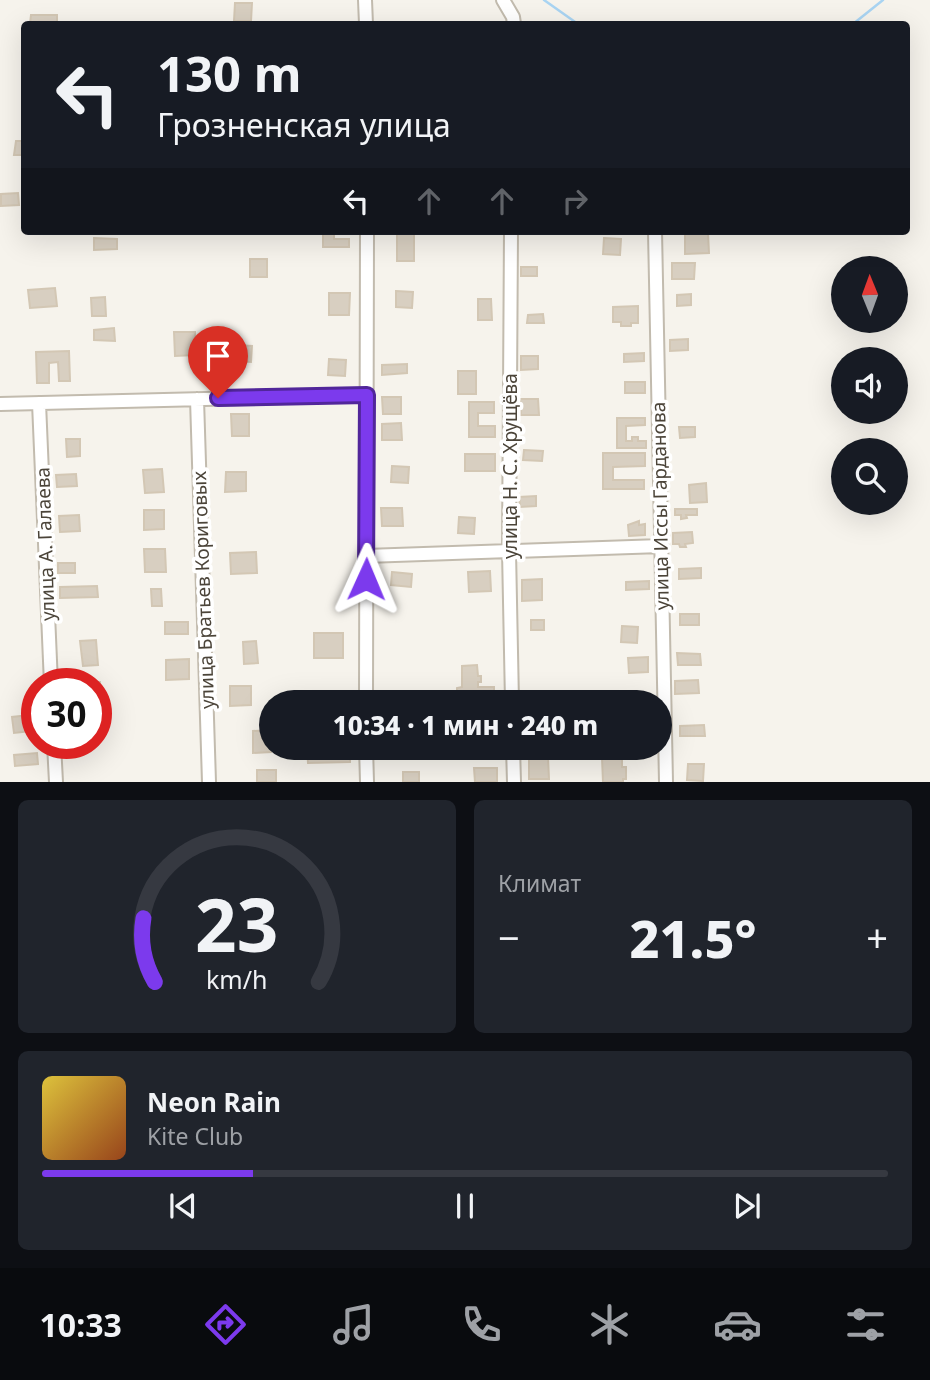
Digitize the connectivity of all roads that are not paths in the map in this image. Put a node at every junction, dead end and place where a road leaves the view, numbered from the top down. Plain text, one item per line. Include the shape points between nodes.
1 (365, 0) edge
2 (503, 0) edge
3 (366, 21) edge
4 (514, 21) edge
5 (367, 235) edge
6 (511, 235) edge
7 (655, 235) edge
8 (367, 395) junction
9 (197, 400) junction
10 (40, 403) junction
11 (0, 404) edge
12 (661, 546) junction
13 (509, 551) junction
14 (366, 556) junction
15 (50, 668) edge
16 (366, 690) edge
17 (512, 690) edge
18 (55, 759) edge
19 (366, 760) edge
20 (513, 760) edge
21 (56, 782) edge
22 (209, 782) edge
23 (367, 782) edge
24 (514, 782) edge
25 (666, 782) edge

1 - 3 street
2 - 4 street
5 - 8 street
6 - 13 street, улица Н. С. Хрущёва
7 - 12 street, улица Иссы Гарданова
8 - 9 street
8 - 14 street
9 - 10 street
9 - 22 street, улица Братьев Кориговых
10 - 11 street
10 - 15 street, улица А. Галаева
12 - 13 street
12 - 25 street, улица Иссы Гарданова
13 - 14 street
13 - 17 street, улица Н. С. Хрущёва
14 - 16 street
18 - 21 street
19 - 23 street
20 - 24 street

